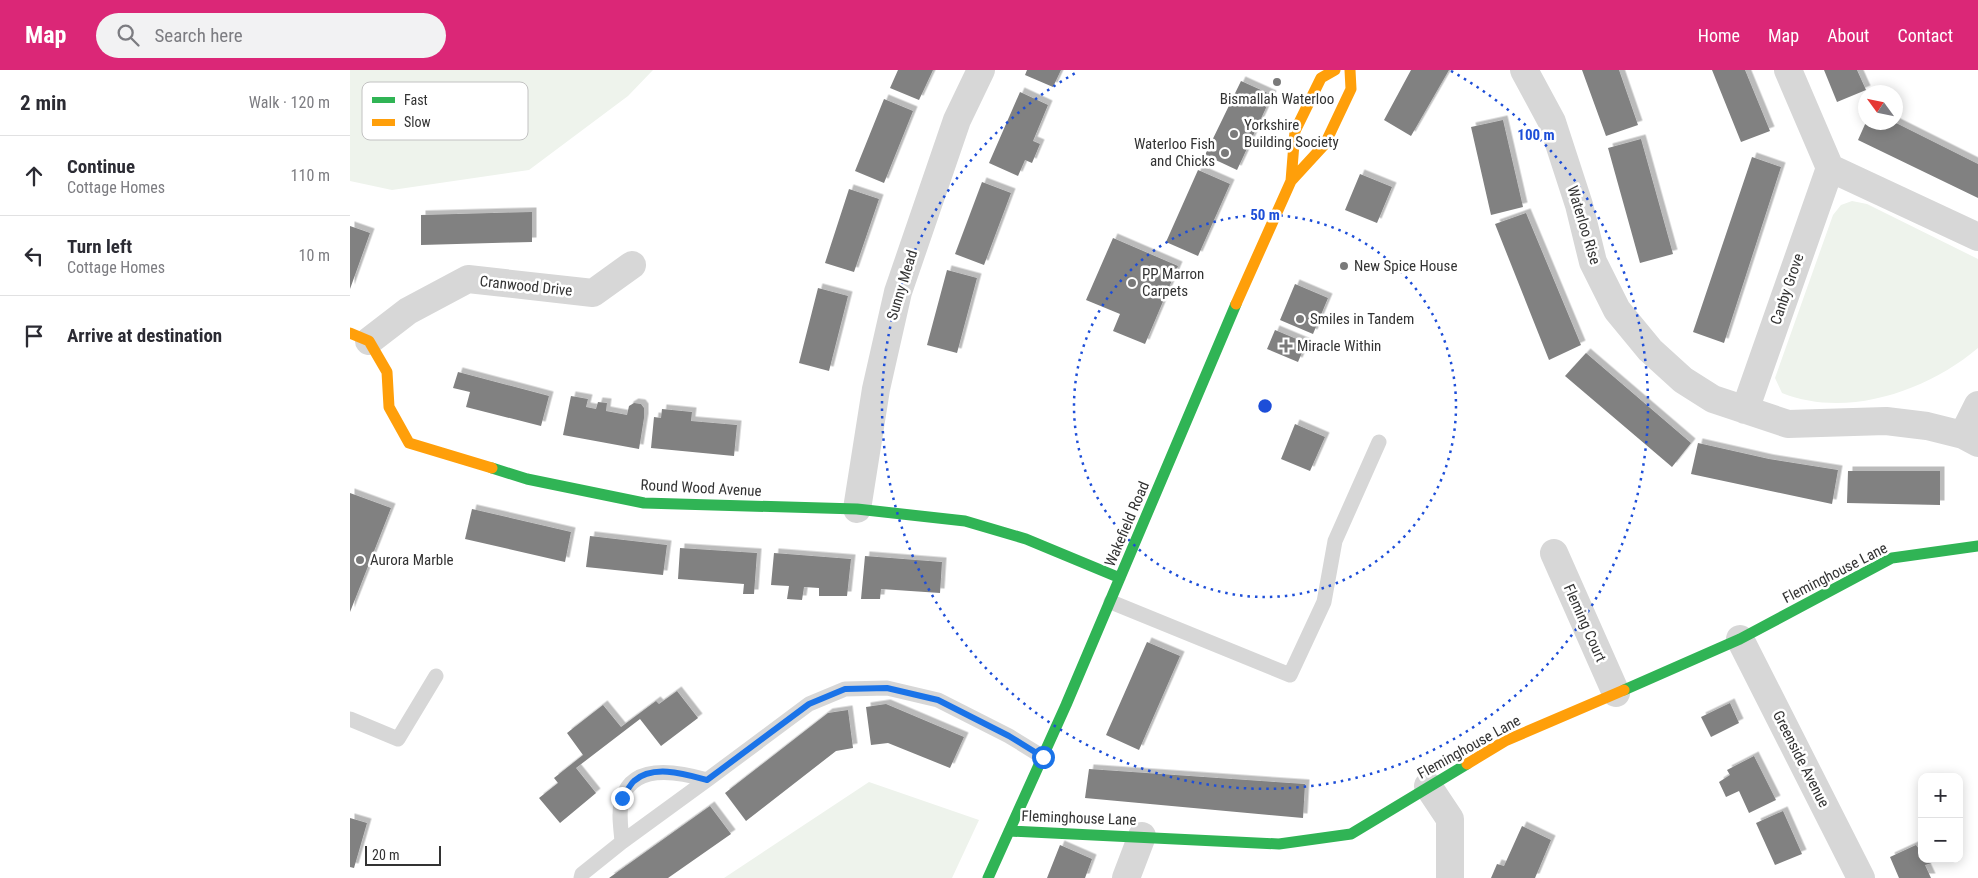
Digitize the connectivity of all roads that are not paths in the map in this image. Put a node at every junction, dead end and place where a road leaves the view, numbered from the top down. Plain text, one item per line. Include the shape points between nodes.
1 (981, 70) edge
2 (1524, 70) edge
3 (1788, 70) edge
4 (1331, 71) edge
5 (1350, 74) edge
6 (1830, 168) junction
7 (1291, 181) junction
8 (1978, 237) edge
9 (632, 265) dead end
10 (360, 337) edge
11 (1978, 404) edge
12 (1745, 410) junction
13 (1970, 439) edge
14 (1380, 442) dead end
15 (857, 509) junction
16 (1978, 546) edge
17 (1554, 553) dead end
18 (1120, 578) junction
19 (1110, 602) junction
20 (1740, 639) junction
21 (436, 676) dead end
22 (1616, 693) junction
23 (350, 719) edge
24 (1043, 757) junction
25 (707, 780) junction
26 (1428, 786) junction
27 (1009, 831) junction
28 (1142, 836) junction
29 (622, 842) junction
30 (581, 878) edge
31 (988, 878) edge
32 (1126, 878) edge
33 (1450, 878) edge
34 (1861, 878) edge

1 - 15 street, Sunny Mead via 957,120 898,292 876,389
2 - 12 street, Waterloo Rise via 1552,122 1579,205 1593,262 1617,310 1650,350 1683,380 1713,399
3 - 6 street
4 - 5 lane
4 - 7 main road, Wakefield Road via 1321,78 1295,131
5 - 7 main road, Wakefield Road via 1351,89 1325,144
6 - 8 street
6 - 12 street, Canby Grove
7 - 18 main road, Wakefield Road
9 - 10 street, Cranwood Drive via 593,293 468,279
10 - 15 main road, Round Wood Avenue via 387,372 389,408 409,443 527,479 644,503
11 - 13 street
12 - 13 street, Waterloo Rise via 1788,424 1886,421 1927,426
14 - 19 lane via 1335,541 1324,602 1290,675
15 - 18 main road, Round Wood Avenue via 965,521 1026,539
16 - 20 main road, Fleminghouse Lane via 1892,558
17 - 22 street, Fleming Court
18 - 19 main road, Wakefield Road
19 - 24 main road, Wakefield Road
20 - 22 main road, Fleminghouse Lane
20 - 34 street, Greenside Avenue
21 - 23 lane via 398,739
22 - 26 main road, Fleminghouse Lane via 1505,741
24 - 25 lane via 938,700 887,688 845,689 809,704
24 - 27 main road, Wakefield Road
25 - 29 lane
25 - 29 lane via 659,771 634,781 622,798
26 - 28 main road, Fleminghouse Lane via 1351,834 1279,844
26 - 33 street via 1450,819
27 - 28 main road, Fleminghouse Lane
27 - 31 main road, Wakefield Road
28 - 32 street
29 - 30 lane

